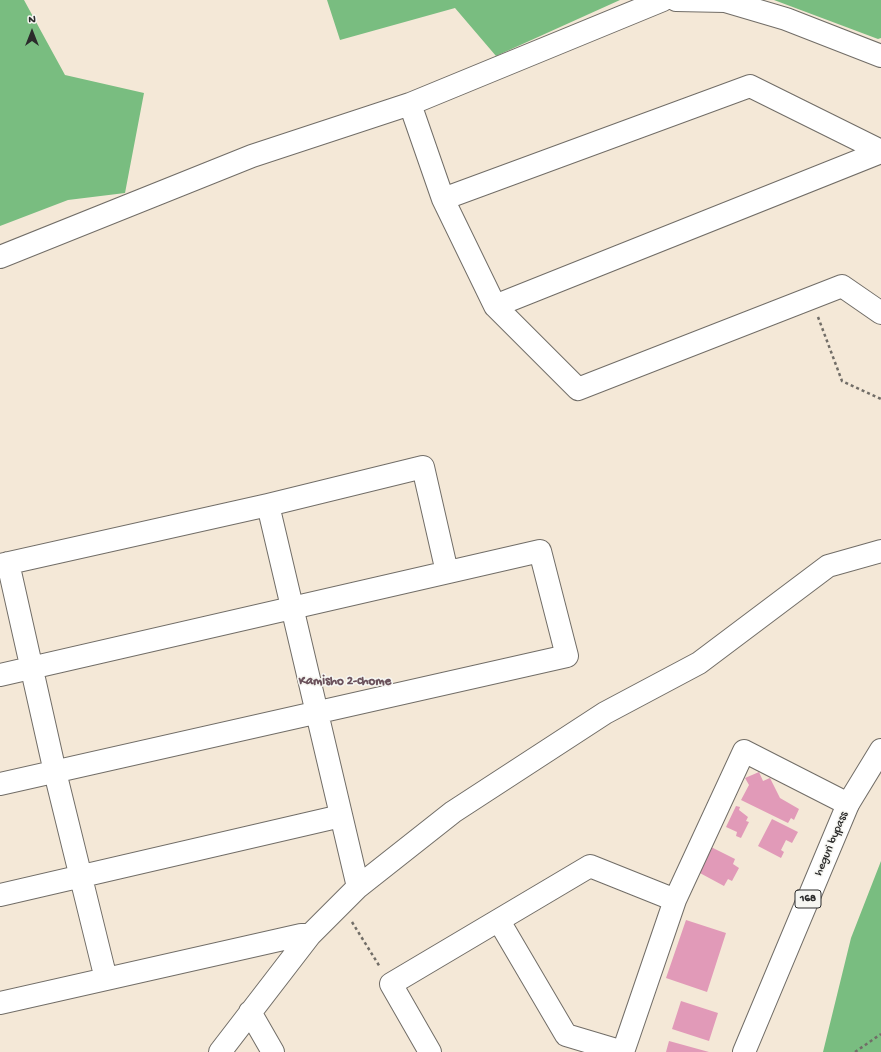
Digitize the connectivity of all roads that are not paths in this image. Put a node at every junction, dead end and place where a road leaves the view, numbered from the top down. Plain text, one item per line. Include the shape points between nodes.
1 (662, 0) edge
2 (676, 0) edge
3 (881, 56) edge
4 (410, 104) junction
5 (881, 152) edge
6 (443, 199) junction
7 (0, 257) edge
8 (495, 306) junction
9 (878, 306) edge
10 (268, 505) junction
11 (881, 551) edge
12 (4, 564) edge
13 (448, 572) junction
14 (292, 608) junction
15 (32, 668) junction
16 (0, 676) edge
17 (316, 713) junction
18 (881, 750) edge
19 (55, 772) junction
20 (0, 784) edge
21 (848, 804) junction
22 (341, 816) junction
23 (81, 876) junction
24 (358, 887) junction
25 (0, 894) edge
26 (675, 900) junction
27 (499, 921) junction
28 (310, 935) junction
29 (106, 979) junction
30 (0, 1003) edge
31 (250, 1012) junction
32 (220, 1052) edge
33 (273, 1052) edge
34 (430, 1052) edge
35 (623, 1052) edge
36 (744, 1052) edge

1 - 4 main road
2 - 3 main road via 725,1 786,19
4 - 6 main road
4 - 7 main road via 252,156
5 - 6 main road via 750,86
5 - 8 main road
6 - 8 main road
8 - 9 main road via 578,389 842,286
10 - 12 main road
10 - 13 main road via 422,467
10 - 14 main road
11 - 24 main road via 828,566 700,662 605,713 453,812
12 - 15 main road
13 - 14 main road
13 - 17 main road via 540,551 567,656
14 - 15 main road
14 - 17 main road
15 - 16 main road
15 - 19 main road
17 - 19 main road
17 - 22 main road
18 - 21 main road, heguri bypass / 168
19 - 20 main road
19 - 23 main road
21 - 26 main road via 744,751
21 - 36 main road, heguri bypass / 168
22 - 23 main road
22 - 24 main road
23 - 25 main road
23 - 29 main road
24 - 28 main road
26 - 27 main road via 590,866
26 - 35 main road
27 - 34 main road via 390,984
27 - 35 main road via 566,1035
28 - 29 main road
28 - 31 main road
29 - 30 main road
31 - 32 main road
31 - 33 main road

